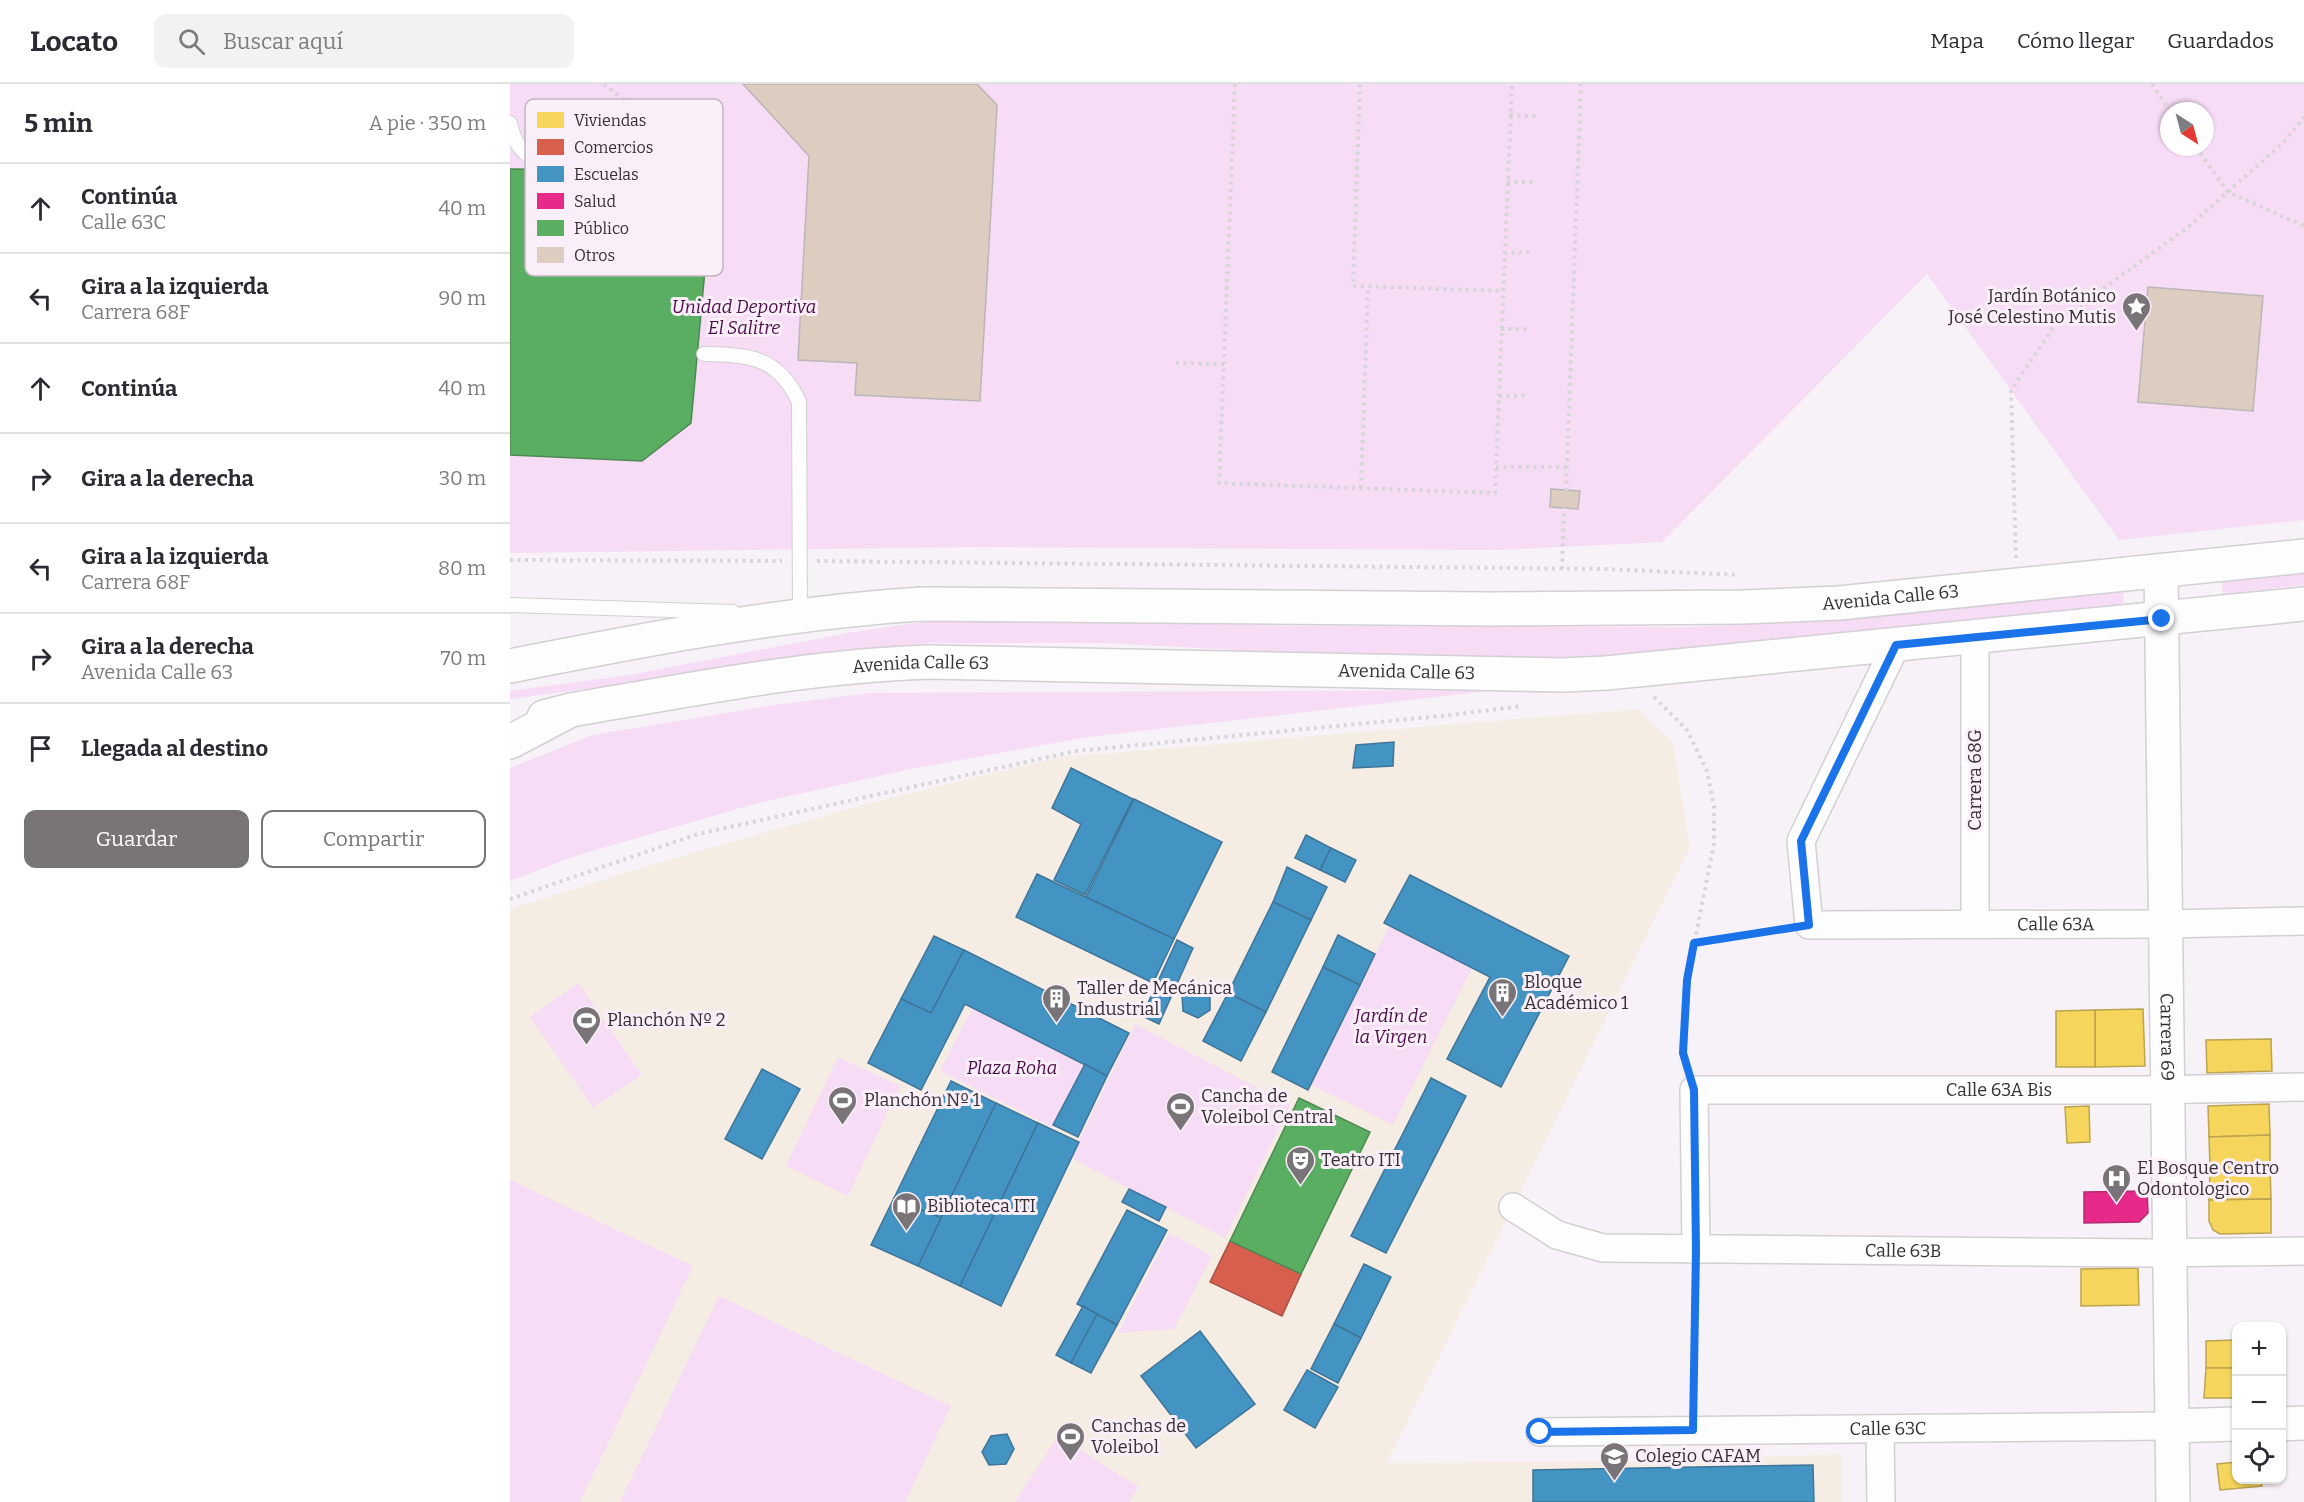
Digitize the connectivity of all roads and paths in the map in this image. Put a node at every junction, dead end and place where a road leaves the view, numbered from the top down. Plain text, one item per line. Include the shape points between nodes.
1 (604, 84) edge
2 (1235, 84) edge
3 (1360, 84) edge
4 (1512, 84) edge
5 (1581, 84) edge
6 (2152, 84) edge
7 (623, 99) edge
8 (2164, 102) edge
9 (1510, 115) junction
10 (1536, 116) dead end
11 (2304, 117) edge
12 (510, 123) edge
13 (525, 154) edge
14 (2202, 156) edge
15 (1508, 182) junction
16 (1535, 182) dead end
17 (2228, 192) junction
18 (2304, 226) edge
19 (1533, 252) dead end
20 (1504, 253) junction
21 (1368, 286) junction
22 (1503, 291) junction
23 (1501, 329) junction
24 (1531, 329) dead end
25 (704, 354) dead end
26 (1176, 363) dead end
27 (1224, 364) junction
28 (1529, 395) dead end
29 (1498, 396) junction
30 (1496, 467) junction
31 (1566, 467) junction
32 (1361, 488) junction
33 (1566, 490) dead end
34 (1564, 508) dead end
35 (2304, 556) edge
36 (510, 560) edge
37 (801, 561) junction
38 (2019, 565) junction
39 (1562, 569) junction
40 (2161, 572) junction
41 (1748, 576) dead end
42 (510, 604) edge
43 (2304, 604) edge
44 (801, 615) junction
45 (2162, 619) junction
46 (1975, 637) junction
47 (1896, 645) junction
48 (510, 666) edge
49 (1648, 690) dead end
50 (1532, 705) dead end
51 (571, 710) junction
52 (510, 725) edge
53 (510, 742) edge
54 (510, 898) edge
55 (2304, 921) edge
56 (1975, 924) junction
57 (2167, 924) junction
58 (1809, 925) junction
59 (1694, 943) junction
60 (2304, 1087) edge
61 (1694, 1090) junction
62 (2169, 1090) junction
63 (1513, 1207) dead end
64 (1696, 1250) junction
65 (2304, 1251) edge
66 (2171, 1252) junction
67 (2286, 1424) edge
68 (2304, 1424) edge
69 (2232, 1425) edge
70 (2172, 1426) junction
71 (1880, 1429) junction
72 (1693, 1430) junction
73 (1540, 1432) dead end
74 (1881, 1502) edge
75 (2174, 1502) edge

1 - 7 path
2 - 27 path
3 - 21 path via 1353,286
4 - 9 path
5 - 31 path
6 - 8 path
9 - 10 path
9 - 15 path
11 - 17 path via 2283,143
12 - 13 lane via 513,139
14 - 17 path
15 - 16 path
15 - 20 path
17 - 18 path
17 - 38 path via 2187,228 2057,322 2011,390
19 - 20 path
20 - 22 path
21 - 22 path
21 - 32 path
22 - 23 path
23 - 24 path
23 - 29 path
25 - 37 lane via 752,357 774,368 793,389 801,413
26 - 27 path
27 - 32 path via 1219,483
28 - 29 path
29 - 30 path
30 - 31 path
30 - 32 path via 1495,493
31 - 33 path
34 - 39 path
35 - 40 main road, Avenida Calle 63
36 - 37 path
37 - 39 path
37 - 44 lane
38 - 40 main road, Avenida Calle 63
38 - 44 main road, Avenida Calle 63 via 1839,603 1742,607 921,604
39 - 41 path
40 - 45 main road, Carrera 69
42 - 44 lane
43 - 45 main road, Avenida Calle 63
44 - 48 main road, Avenida Calle 63
45 - 46 main road, Avenida Calle 63
45 - 57 main road, Carrera 69
46 - 47 main road, Avenida Calle 63
46 - 56 street, Carrera 68G
47 - 51 main road, Avenida Calle 63 via 1606,673 1527,675 879,664 795,672
47 - 58 street via 1801,841
49 - 59 path via 1688,730 1707,771 1714,843
50 - 54 path via 1076,750 698,834
51 - 52 main road, Avenida Calle 63
51 - 53 main road
55 - 57 street, Calle 63A
56 - 57 street, Calle 63A
56 - 58 street, Calle 63A
57 - 62 main road, Carrera 69
58 - 59 path
59 - 61 path via 1687,980 1683,1053
60 - 62 street, Calle 63A Bis
61 - 62 street, Calle 63A Bis
61 - 64 street
62 - 66 main road, Carrera 69
63 - 64 street, Calle 63B via 1557,1235 1603,1248
64 - 66 street, Calle 63B
64 - 72 path
65 - 66 street, Calle 63B
66 - 70 main road, Carrera 69
67 - 68 main road
69 - 70 main road, Calle 63C
70 - 71 street, Calle 63C
70 - 75 main road, Carrera 69
71 - 72 street, Calle 63C
71 - 74 street
72 - 73 street, Calle 63C

